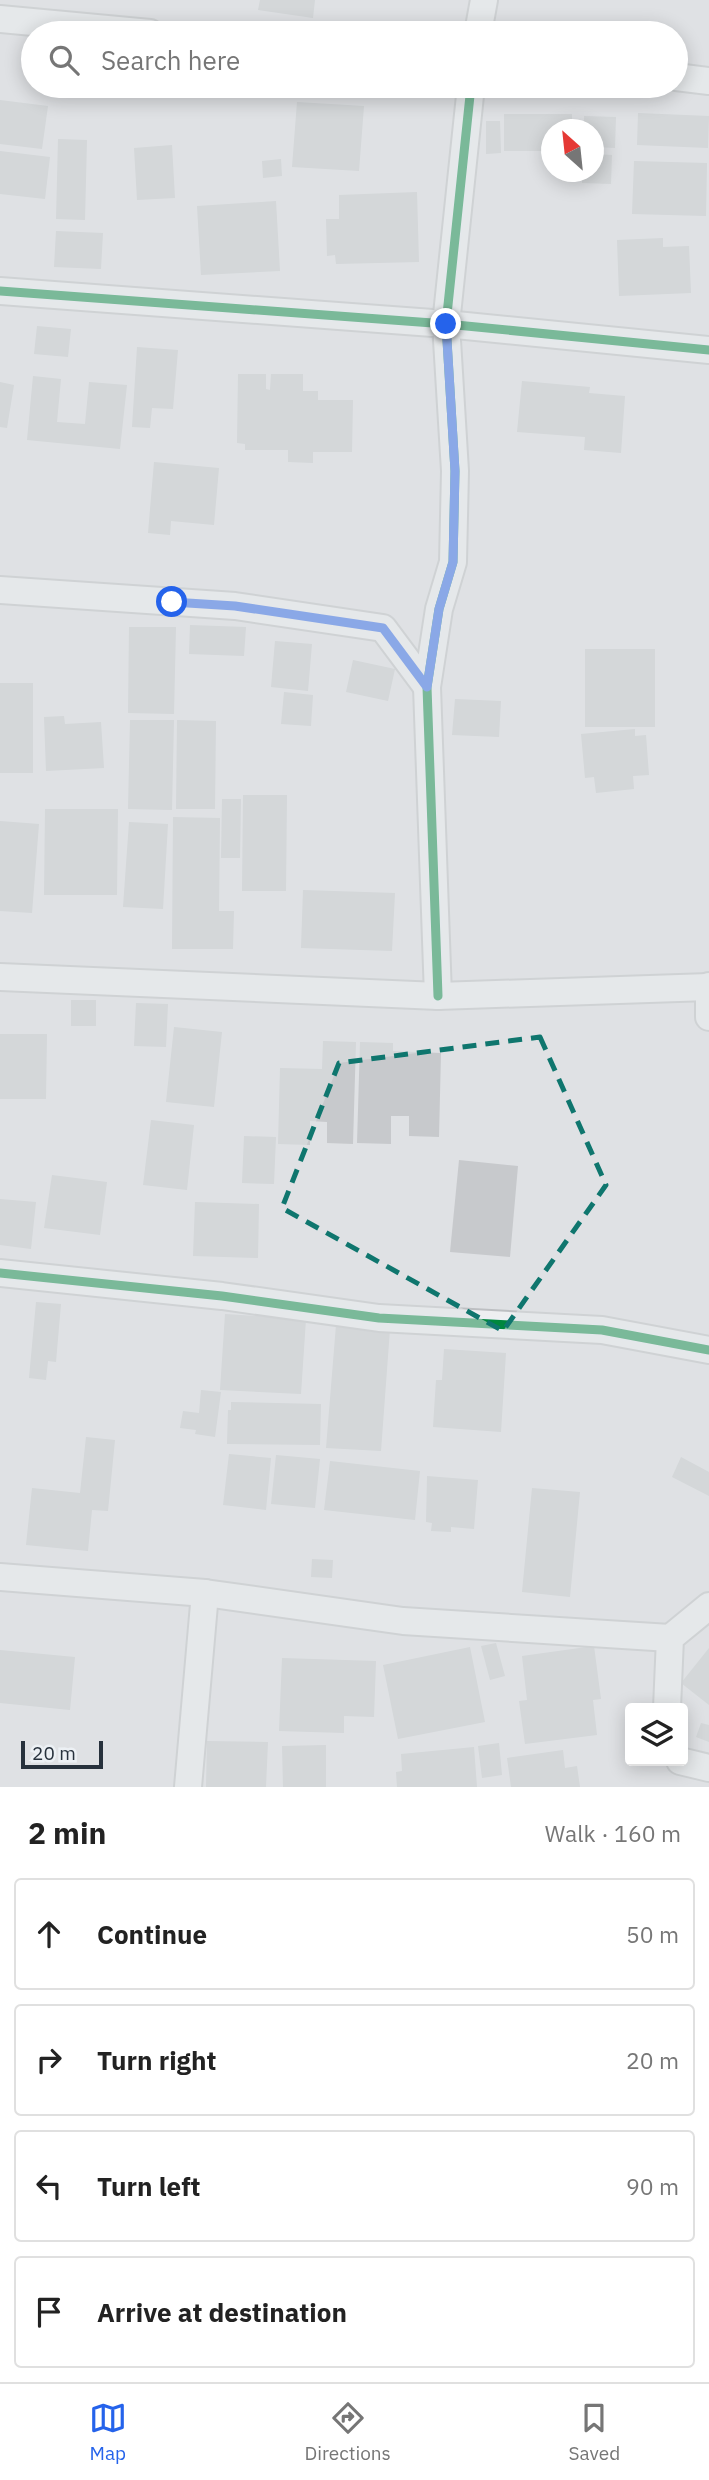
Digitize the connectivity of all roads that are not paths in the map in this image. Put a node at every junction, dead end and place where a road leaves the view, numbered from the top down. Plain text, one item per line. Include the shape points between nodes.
1 (484, 0) edge
2 (0, 19) edge
3 (21, 21) edge
4 (480, 21) edge
5 (688, 78) edge
6 (709, 81) edge
7 (470, 98) edge
8 (0, 291) edge
9 (446, 324) junction
10 (709, 349) edge
11 (0, 590) edge
12 (427, 687) junction
13 (0, 977) edge
14 (709, 986) edge
15 (438, 996) junction
16 (709, 1017) edge
17 (0, 1273) edge
18 (709, 1350) edge
19 (0, 1577) edge
20 (205, 1593) junction
21 (709, 1606) edge
22 (670, 1638) junction
23 (667, 1703) edge
24 (709, 1768) edge
25 (683, 1770) edge
26 (188, 1787) edge

1 - 4 street
2 - 3 street
5 - 6 street
7 - 9 street
8 - 9 street
9 - 10 street
9 - 12 street via 455,471 453,562 439,609
11 - 12 street via 235,606 383,628
12 - 15 street
13 - 15 street
14 - 15 street
14 - 16 street
17 - 18 street via 379,1318 602,1330
19 - 20 street
20 - 22 street via 403,1621
20 - 26 street
21 - 22 street
22 - 23 street
24 - 25 street

